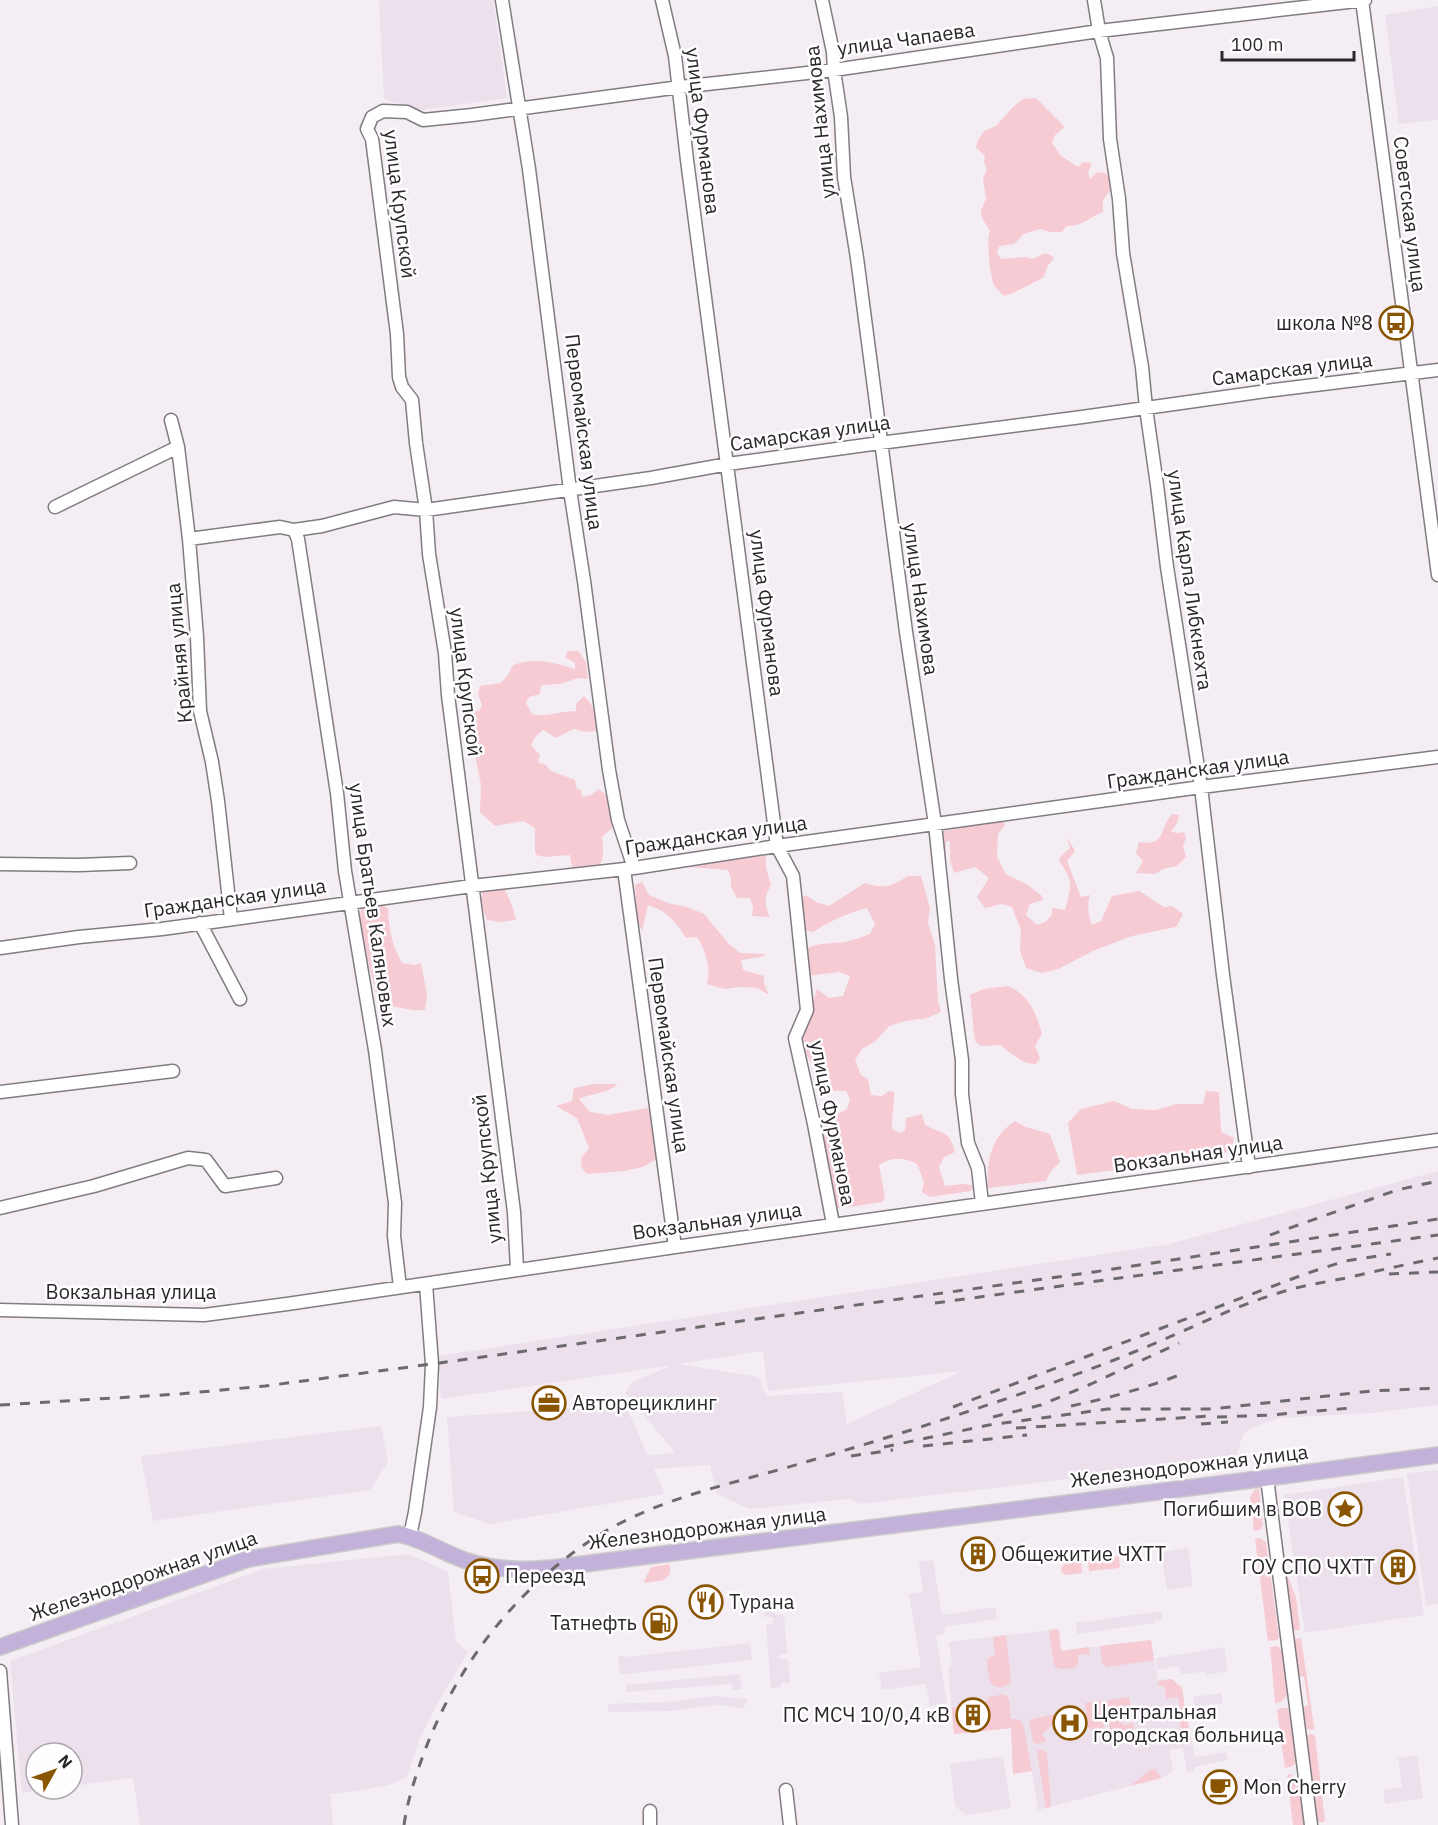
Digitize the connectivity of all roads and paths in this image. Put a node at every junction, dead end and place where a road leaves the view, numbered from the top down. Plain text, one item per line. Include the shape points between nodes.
1 (502, 0) edge
2 (662, 0) edge
3 (822, 0) edge
4 (1094, 0) edge
5 (1363, 0) edge
6 (1099, 31) junction
7 (834, 70) junction
8 (680, 87) junction
9 (518, 108) junction
10 (383, 111) joint
11 (1438, 370) edge
12 (1411, 374) junction
13 (1146, 408) junction
14 (171, 420) dead end
15 (880, 443) junction
16 (178, 447) junction
17 (728, 464) junction
18 (570, 490) junction
19 (55, 507) dead end
20 (426, 510) junction
21 (294, 530) junction
22 (189, 539) junction
23 (1438, 575) edge
24 (1438, 757) edge
25 (1202, 787) junction
26 (934, 824) junction
27 (777, 846) junction
28 (130, 863) dead end
29 (0, 864) edge
30 (629, 868) junction
31 (472, 886) junction
32 (351, 901) junction
33 (231, 919) junction
34 (200, 923) junction
35 (0, 948) edge
36 (240, 999) dead end
37 (173, 1071) dead end
38 (0, 1092) edge
39 (1438, 1140) edge
40 (1249, 1167) junction
41 (276, 1178) dead end
42 (982, 1203) junction
43 (0, 1208) edge
44 (832, 1224) junction
45 (675, 1246) junction
46 (518, 1269) junction
47 (426, 1284) junction
48 (400, 1287) junction
49 (0, 1310) edge
50 (1438, 1455) edge
51 (1266, 1478) junction
52 (410, 1536) junction
53 (0, 1647) edge
54 (0, 1671) edge
55 (786, 1790) dead end
56 (650, 1811) dead end
57 (12, 1825) edge
58 (650, 1825) edge
59 (790, 1825) edge
60 (1311, 1825) edge

1 - 9 street, Первомайская улица
2 - 8 street, улица Фурманова
3 - 7 street, улица Нахимова
4 - 6 street, улица Карла Либкнехта
5 - 6 street, улица Чапаева
5 - 12 street, Советская улица
6 - 7 street, улица Чапаева
6 - 13 street, улица Карла Либкнехта via 1107,58 1110,139
7 - 8 street, улица Чапаева
7 - 15 street, улица Нахимова via 842,117 844,177
8 - 9 street, улица Чапаева
8 - 17 street, улица Фурманова
9 - 10 street, улица Чапаева via 423,120 407,112
9 - 18 street, Первомайская улица
10 - 20 street, улица Крупской via 372,117 367,129 372,139 399,377 412,400
11 - 12 street, Самарская улица
12 - 13 street, Самарская улица
12 - 23 street, Советская улица
13 - 15 street, Самарская улица
13 - 25 street, улица Карла Либкнехта
14 - 16 street, Крайняя улица
15 - 17 street, Самарская улица
15 - 26 street, улица Нахимова
16 - 19 street
16 - 22 street, Крайняя улица
17 - 18 street, Самарская улица
17 - 27 street, улица Фурманова
18 - 20 street, Самарская улица
18 - 30 street, Первомайская улица via 609,770
20 - 21 street, Самарская улица via 394,507
20 - 31 street, улица Крупской
21 - 22 street, Самарская улица via 280,527
21 - 32 street, улица Братьев Каляновых
22 - 33 street, Крайняя улица via 200,711 218,801
24 - 25 street, Гражданская улица
25 - 26 street, Гражданская улица
25 - 40 street, улица Карла Либкнехта
26 - 27 street, Гражданская улица
26 - 42 street, улица Нахимова via 962,1060 963,1104
27 - 30 street, Гражданская улица
27 - 44 street, улица Фурманова via 793,876 807,1010 795,1038
28 - 29 street
30 - 31 street, Гражданская улица
30 - 45 street, Первомайская улица
31 - 32 street, Гражданская улица
31 - 46 street, улица Крупской
32 - 33 street, Гражданская улица
32 - 48 street, улица Братьев Каляновых via 381,1097
33 - 34 street, Гражданская улица
34 - 35 street, Гражданская улица
34 - 36 street
37 - 38 street
39 - 40 street, Вокзальная улица
40 - 42 street, Вокзальная улица
41 - 43 street via 225,1186 206,1160 188,1158
42 - 44 street, Вокзальная улица
44 - 45 street, Вокзальная улица
45 - 46 street, Вокзальная улица
46 - 47 street, Вокзальная улица
47 - 48 street, Вокзальная улица
47 - 52 street via 432,1364 430,1407
48 - 49 street, Вокзальная улица via 204,1315
50 - 51 main road, Железнодорожная улица
51 - 52 main road, Железнодорожная улица via 526,1570 463,1560
51 - 60 street
52 - 53 main road, Железнодорожная улица via 383,1536 248,1559
54 - 57 street
55 - 59 street
56 - 58 street

